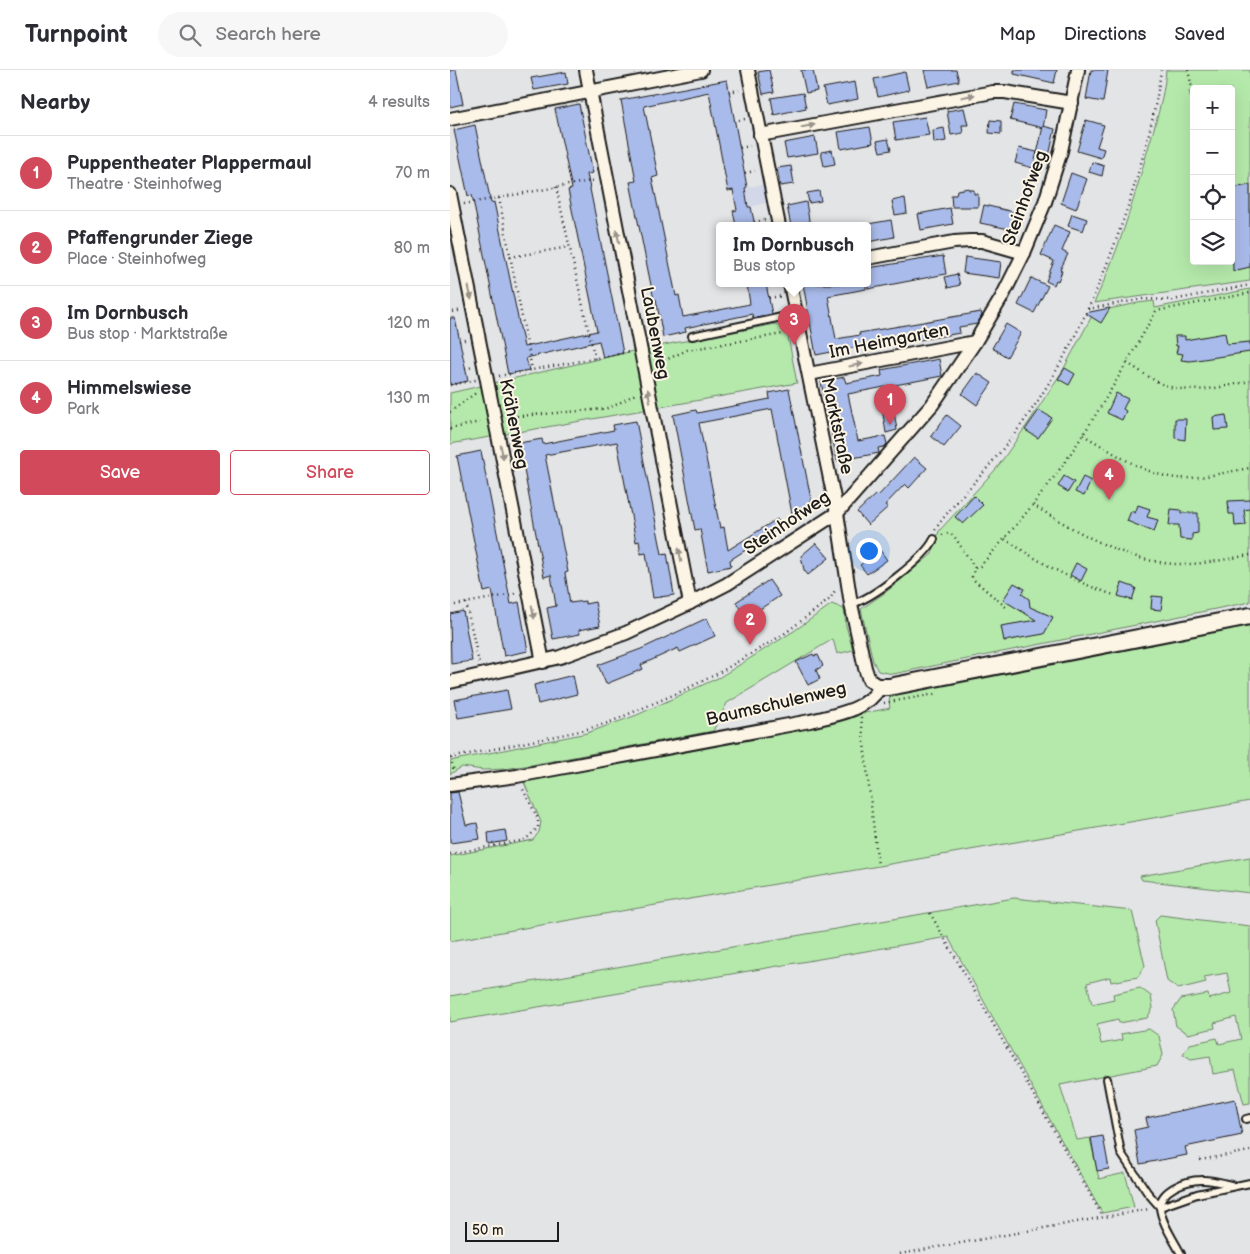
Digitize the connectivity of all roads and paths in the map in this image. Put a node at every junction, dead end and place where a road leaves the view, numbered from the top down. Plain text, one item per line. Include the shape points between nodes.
1 (586, 70) edge
2 (701, 70) edge
3 (748, 70) edge
4 (1078, 70) edge
5 (1161, 70) edge
6 (1188, 70) edge
7 (1191, 85) edge
8 (590, 92) junction
9 (1072, 103) junction
10 (450, 119) edge
11 (760, 134) junction
12 (606, 178) junction
13 (556, 187) junction
14 (499, 198) junction
15 (451, 200) edge
16 (778, 222) edge
17 (569, 247) junction
18 (1024, 253) junction
19 (510, 257) junction
20 (871, 257) edge
21 (1250, 285) edge
22 (791, 287) edge
23 (1250, 293) edge
24 (1088, 309) junction
25 (796, 314) junction
26 (800, 331) junction
27 (692, 336) dead end
28 (975, 342) junction
29 (640, 350) junction
30 (595, 359) junction
31 (1127, 363) junction
32 (532, 369) junction
33 (644, 369) junction
34 (809, 374) junction
35 (488, 381) junction
36 (1250, 381) edge
37 (450, 385) edge
38 (648, 388) junction
39 (450, 412) edge
40 (494, 418) junction
41 (450, 429) edge
42 (1083, 435) junction
43 (1250, 468) edge
44 (1033, 506) junction
45 (837, 513) junction
46 (934, 539) junction
47 (1005, 539) junction
48 (1250, 555) edge
49 (975, 568) junction
50 (529, 591) junction
51 (1114, 595) dead end
52 (830, 599) dead end
53 (466, 603) junction
54 (690, 603) junction
55 (851, 604) junction
56 (450, 606) edge
57 (1006, 608) dead end
58 (1250, 616) edge
59 (542, 662) junction
60 (482, 676) junction
61 (450, 682) edge
62 (880, 687) junction
63 (859, 706) junction
64 (451, 758) edge
65 (517, 776) junction
66 (453, 784) edge
67 (450, 854) edge
68 (878, 866) dead end
69 (930, 913) dead end
70 (1107, 1080) dead end
71 (1250, 1151) edge
72 (1200, 1160) dead end
73 (1250, 1183) edge
74 (1233, 1186) junction
75 (1160, 1207) junction
76 (1103, 1217) junction
77 (900, 1254) edge
78 (1181, 1254) edge

1 - 8 street, Laubenweg
2 - 8 street
3 - 11 street
4 - 9 street, Steinhofweg
5 - 24 path via 1141,164 1116,243
6 - 7 path
8 - 10 street
8 - 12 street, Laubenweg
11 -> 9 street via 992,92
9 - 18 street, Steinhofweg via 1045,202
11 - 16 street
12 - 13 path
29 -> 12 street, Laubenweg
13 - 14 path
13 - 17 path
14 - 15 path
14 - 19 path
15 -> 35 street, Krähenweg
17 - 19 path
17 - 30 path
18 - 20 street via 970,240
18 - 28 street, Steinhofweg
19 - 32 path
21 - 24 path via 1173,300 1143,299
22 - 25 street, Marktstraße
23 - 31 path via 1156,311
24 - 46 path via 1025,420 942,519
25 - 26 street, Marktstraße
25 - 27 lane
26 - 33 path via 687,350
26 - 34 street, Marktstraße
34 -> 28 street, Im Heimgarten
28 - 45 street, Steinhofweg via 932,405
29 - 30 path
29 - 33 street, Laubenweg
30 - 32 path
31 - 36 path via 1163,385 1183,390 1207,390
31 - 42 path
32 - 35 path
33 - 38 street, Laubenweg
34 - 45 street, Marktstraße
35 - 37 path
35 - 39 path
35 - 40 street, Krähenweg
38 - 40 path via 604,409
54 -> 38 street, Laubenweg
40 - 41 path
40 -> 50 street, Krähenweg
42 - 43 path via 1134,464 1179,479
42 - 44 path
44 - 47 path
44 - 48 path via 1101,542 1149,560 1186,564
45 - 54 street, Steinhofweg via 759,564
45 - 55 street, Marktstraße
46 - 49 path via 949,532
46 - 55 lane via 928,549 884,587
47 - 49 path
47 - 51 path via 1072,579
49 - 57 path via 974,580
50 - 53 path
50 -> 59 street, Krähenweg
52 - 64 path via 784,634 718,674 608,723
53 - 56 path
53 - 60 path
54 - 59 street, Steinhofweg via 626,633
55 - 62 street, Marktstraße via 867,675
58 - 62 street
59 - 60 street, Steinhofweg
60 - 61 street, Steinhofweg
62 - 63 street, Baumschulenweg via 875,697
63 - 65 street, Baumschulenweg via 810,721
63 - 68 path
64 - 66 path
65 - 66 street, Baumschulenweg
65 - 67 path via 538,819 538,828 533,834 525,840
69 - 76 path
70 - 75 lane via 1121,1153
71 - 72 path
73 - 74 lane
74 - 75 lane via 1196,1194
74 - 75 lane via 1208,1180 1193,1181 1164,1195
75 - 76 path
75 - 78 lane
76 - 77 path

